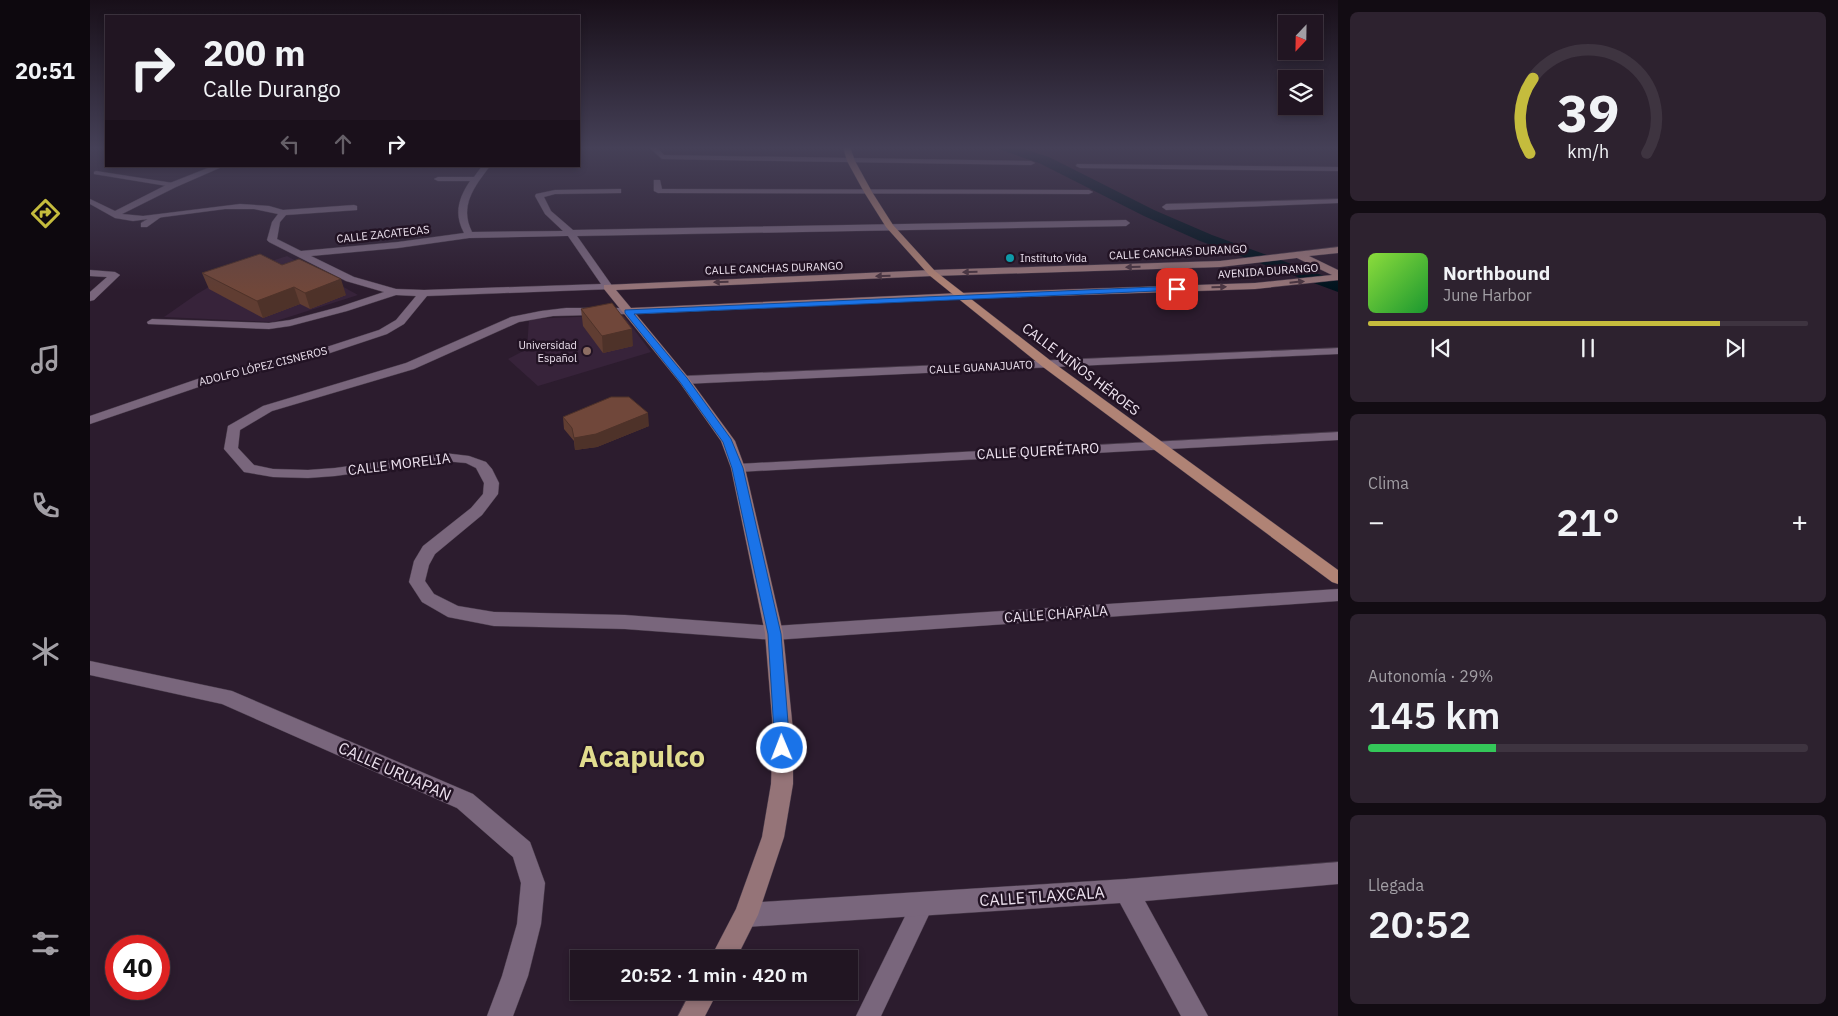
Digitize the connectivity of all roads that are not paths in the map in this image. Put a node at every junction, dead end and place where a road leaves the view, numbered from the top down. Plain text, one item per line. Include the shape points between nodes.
1 (154, 194) edge
2 (467, 194) edge
3 (545, 194) edge
4 (870, 194) edge
5 (1338, 200) edge
6 (90, 201) edge
7 (1166, 207) dead end
8 (354, 208) dead end
9 (106, 209) junction
10 (283, 213) junction
11 (116, 214) junction
12 (90, 215) edge
13 (157, 217) junction
14 (1126, 223) dead end
15 (144, 225) dead end
16 (890, 227) junction
17 (571, 233) junction
18 (468, 235) junction
19 (1338, 250) edge
20 (299, 254) junction
21 (1299, 254) junction
22 (1236, 271) junction
23 (932, 273) junction
24 (90, 274) edge
25 (1338, 276) edge
26 (1255, 286) junction
27 (608, 287) junction
28 (552, 289) junction
29 (395, 292) junction
30 (424, 294) junction
31 (961, 296) junction
32 (90, 298) edge
33 (628, 311) junction
34 (531, 316) junction
35 (152, 322) dead end
36 (1338, 351) edge
37 (1047, 364) junction
38 (684, 380) junction
39 (90, 420) edge
40 (1338, 436) edge
41 (1158, 445) junction
42 (738, 468) junction
43 (1338, 578) edge
44 (1338, 595) edge
45 (774, 634) junction
46 (90, 668) edge
47 (1338, 874) edge
48 (1126, 891) junction
49 (923, 904) junction
50 (746, 915) junction
51 (727, 950) edge
52 (700, 1000) edge
53 (500, 1016) edge
54 (691, 1016) edge
55 (868, 1016) edge
56 (1196, 1016) edge

1 - 11 street
2 - 18 street via 460,215
3 - 17 street via 539,196 548,212
4 - 16 main road, CALLE NIÑOS HÉROES
5 - 7 street
6 - 9 street
8 - 10 street
9 - 11 street
9 - 12 street
10 - 13 street via 263,207 225,207
10 - 20 street, CALLE CANCHAS DURANGO via 276,222 272,240
11 - 13 street via 126,218
13 - 15 lane
14 - 16 street
16 - 17 street
16 - 23 main road, CALLE NIÑOS HÉROES
17 - 18 street, CALLE ZACATECAS
17 - 27 street
18 - 20 street, CALLE ZACATECAS
19 - 21 street, CALLE CANCHAS DURANGO
20 - 29 street, CALLE CANCHAS DURANGO via 350,279
21 - 22 street, CALLE CANCHAS DURANGO
21 - 25 street
22 -> 23 street, CALLE CANCHAS DURANGO via 1220,264
22 - 26 street
23 -> 27 street, CALLE CANCHAS DURANGO
23 - 31 main road, CALLE NIÑOS HÉROES
24 - 32 street via 115,275
26 -> 25 street, AVENIDA DURANGO
31 -> 26 street, AVENIDA DURANGO
27 - 28 street, CALLE CANCHAS DURANGO
27 - 33 street
28 - 30 street, CALLE CANCHAS DURANGO
28 - 34 street via 535,301
29 - 30 street, CALLE CANCHAS DURANGO
29 - 35 street via 343,309 269,326
30 - 39 street, ADOLFO LÓPEZ CISNEROS via 400,322 383,332 305,358 219,376
31 - 33 street, AVENIDA DURANGO
31 - 37 main road, CALLE NIÑOS HÉROES
33 - 34 street
33 - 38 street
34 - 45 street, CALLE MORELIA via 489,330 423,362 272,405 246,418 233,429 231,449 248,469 273,473 336,472 444,457 475,462 487,471 492,486 490,497 430,549 420,565 417,582 428,598 454,612 494,619 625,622
36 - 37 street, CALLE GUANAJUATO
37 - 38 street, CALLE GUANAJUATO
37 - 41 main road, CALLE NIÑOS HÉROES
38 - 42 street via 728,441
40 - 41 street, CALLE QUERÉTARO
41 - 42 street, CALLE QUERÉTARO
41 - 43 main road, CALLE NIÑOS HÉROES
42 - 45 street
44 - 45 street, CALLE CHAPALA
45 - 50 street via 783,730 782,784 773,838
46 - 53 street, CALLE URUAPAN via 225,697 465,801 522,850 533,884 530,924
47 - 48 street, CALLE TLAXCALA
48 - 49 street, CALLE TLAXCALA
48 - 56 street
49 - 50 street, CALLE TLAXCALA
49 - 55 lane
50 - 51 street
52 - 54 street

